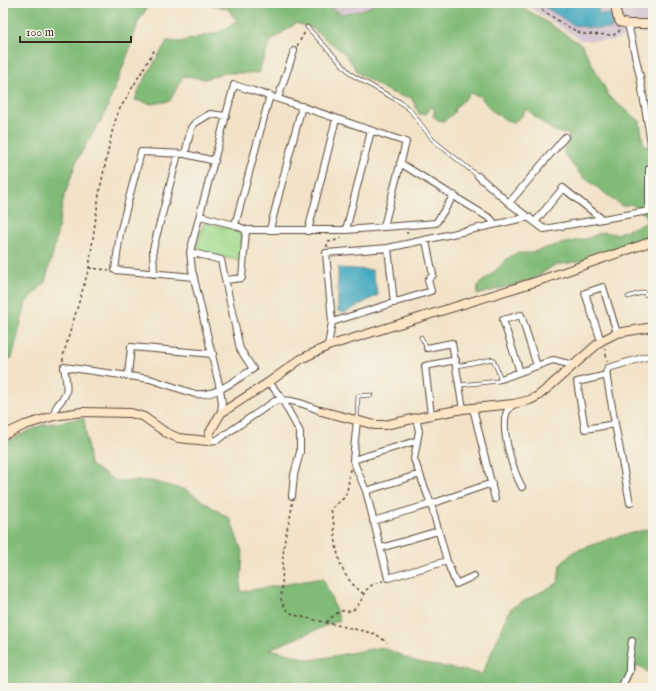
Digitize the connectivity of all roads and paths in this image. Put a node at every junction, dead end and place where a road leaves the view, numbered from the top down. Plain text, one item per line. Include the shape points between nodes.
1 (532, 3) edge
2 (615, 3) edge
3 (626, 24) junction
4 (653, 24) edge
5 (308, 27) joint
6 (156, 49) dead end
7 (294, 51) joint
8 (270, 95) junction
9 (278, 98) junction
10 (302, 106) junction
11 (226, 116) junction
12 (336, 119) junction
13 (371, 131) junction
14 (565, 137) dead end
15 (178, 154) junction
16 (185, 154) junction
17 (653, 155) edge
18 (215, 161) junction
19 (400, 163) junction
20 (653, 168) edge
21 (478, 176) joint
22 (454, 195) junction
23 (509, 203) junction
24 (200, 216) junction
25 (529, 217) junction
26 (602, 219) junction
27 (535, 222) junction
28 (495, 224) junction
29 (235, 225) junction
30 (384, 226) junction
31 (270, 229) junction
32 (246, 230) junction
33 (346, 230) junction
34 (308, 231) junction
35 (338, 238) dead end
36 (334, 241) dead end
37 (426, 241) junction
38 (653, 242) edge
39 (388, 248) junction
40 (190, 252) junction
41 (89, 268) junction
42 (110, 270) dead end
43 (154, 274) junction
44 (194, 277) junction
45 (226, 280) junction
46 (653, 292) edge
47 (628, 297) dead end
48 (394, 303) junction
49 (332, 322) junction
50 (653, 327) edge
51 (618, 333) junction
52 (421, 337) dead end
53 (602, 341) junction
54 (328, 346) junction
55 (427, 348) joint
56 (212, 354) junction
57 (653, 355) edge
58 (456, 363) junction
59 (573, 365) junction
60 (537, 366) junction
61 (64, 367) junction
62 (608, 368) junction
63 (520, 372) junction
64 (128, 375) junction
65 (607, 375) junction
66 (501, 379) junction
67 (269, 382) junction
68 (460, 385) junction
69 (220, 389) junction
70 (371, 395) dead end
71 (282, 399) junction
72 (513, 404) junction
73 (473, 408) junction
74 (463, 409) junction
75 (321, 411) joint
76 (221, 413) junction
77 (432, 414) junction
78 (54, 416) junction
79 (416, 419) junction
80 (357, 420) junction
81 (615, 424) junction
82 (3, 435) edge
83 (208, 441) junction
84 (416, 441) junction
85 (353, 460) junction
86 (420, 474) junction
87 (492, 483) junction
88 (522, 487) dead end
89 (366, 491) junction
90 (292, 496) joint
91 (495, 499) dead end
92 (630, 502) dead end
93 (431, 504) junction
94 (373, 521) junction
95 (438, 531) junction
96 (381, 548) junction
97 (447, 561) junction
98 (474, 576) dead end
99 (388, 578) junction
100 (364, 594) junction
101 (327, 623) junction
102 (632, 641) dead end
103 (387, 643) dead end
104 (621, 688) edge

1 - 3 path via 582,34 613,35
2 - 3 street via 618,20
3 - 4 street
3 - 17 street via 640,77
5 - 7 path
5 - 21 lane via 352,75 410,110 433,140
6 - 41 path via 118,112 99,194
7 - 9 street
8 - 9 street
8 - 11 street via 234,85
8 - 29 street
9 - 10 street
10 - 12 street
10 - 31 street
11 - 16 street via 210,114 195,123 191,128
11 - 18 street
12 - 13 street
12 - 34 street
13 - 19 street via 406,142
13 - 33 street
14 - 23 street
15 - 16 street
15 - 43 street via 154,249
15 - 43 street via 141,152 120,233 115,270
16 - 18 street
18 - 24 street
19 - 22 street
19 - 30 street
20 - 26 street via 649,169 649,211
21 - 23 street
22 - 28 street
22 - 30 street via 436,223
23 - 25 street
24 - 29 street
24 - 40 street
25 - 27 street
25 - 28 street
26 - 27 street via 544,229
26 - 27 street via 563,188
28 - 37 street
29 - 32 street
30 - 33 street
31 - 32 street
31 - 34 street
32 - 45 street via 242,278
33 - 34 street
35 - 36 path
37 - 39 street
37 - 48 street via 433,276 428,280 431,291
38 - 54 street via 531,284
39 - 48 street
39 - 49 street via 326,253
40 - 44 street
40 - 45 street via 221,260
41 - 42 path
41 - 61 path via 63,356
43 - 44 street
44 - 56 street
45 - 69 street via 240,349 253,369
46 - 47 lane
48 - 49 street
49 - 54 street
50 - 51 street
51 - 53 street
51 - 53 street via 603,287 585,293
52 - 55 lane
53 - 59 street
53 - 62 path
54 - 67 street via 301,359
55 - 58 street via 452,343
56 - 64 street via 131,347
56 - 69 street
57 - 62 street
58 - 66 lane via 493,359
58 - 68 street
58 - 77 street via 426,366
59 - 60 street via 553,360
59 - 72 street via 538,396
60 - 63 street
60 - 63 street via 521,315 503,320
61 - 64 street
61 - 78 street via 67,388 54,408
62 - 65 street
63 - 66 street
64 - 69 street via 150,379 195,394 202,395
65 - 81 street
65 - 81 street via 577,382 585,429
66 - 68 lane via 499,382
67 - 71 street
67 - 76 street
68 - 74 street
69 - 76 street
70 - 80 lane via 358,396
71 - 75 street via 303,403
71 - 83 street via 275,401 217,440
71 - 90 street via 300,432 300,452
72 - 73 street
72 - 88 street via 507,412 505,423 512,465
73 - 74 street
73 - 87 street
74 - 77 street
75 - 80 street
76 - 83 street
77 - 79 street
78 - 82 street
78 - 83 street via 82,412 131,413 144,417 178,438
79 - 80 street via 385,425
79 - 84 street via 419,431
80 - 85 street
81 - 92 street
84 - 85 street
84 - 86 street via 414,459
85 - 89 street
85 - 100 path via 345,497 331,509 341,568 354,586
86 - 89 street
86 - 93 street
87 - 91 street
87 - 93 street
89 - 94 street
90 - 101 path via 292,509 284,544 281,599 288,612
93 - 94 street
93 - 95 street
94 - 96 street
95 - 96 street
95 - 97 street
96 - 99 street
97 - 98 street via 456,584
97 - 99 street
99 - 100 path via 368,587
100 - 101 path via 354,609 350,612 342,611
101 - 103 path via 376,634
102 - 104 street via 629,671

